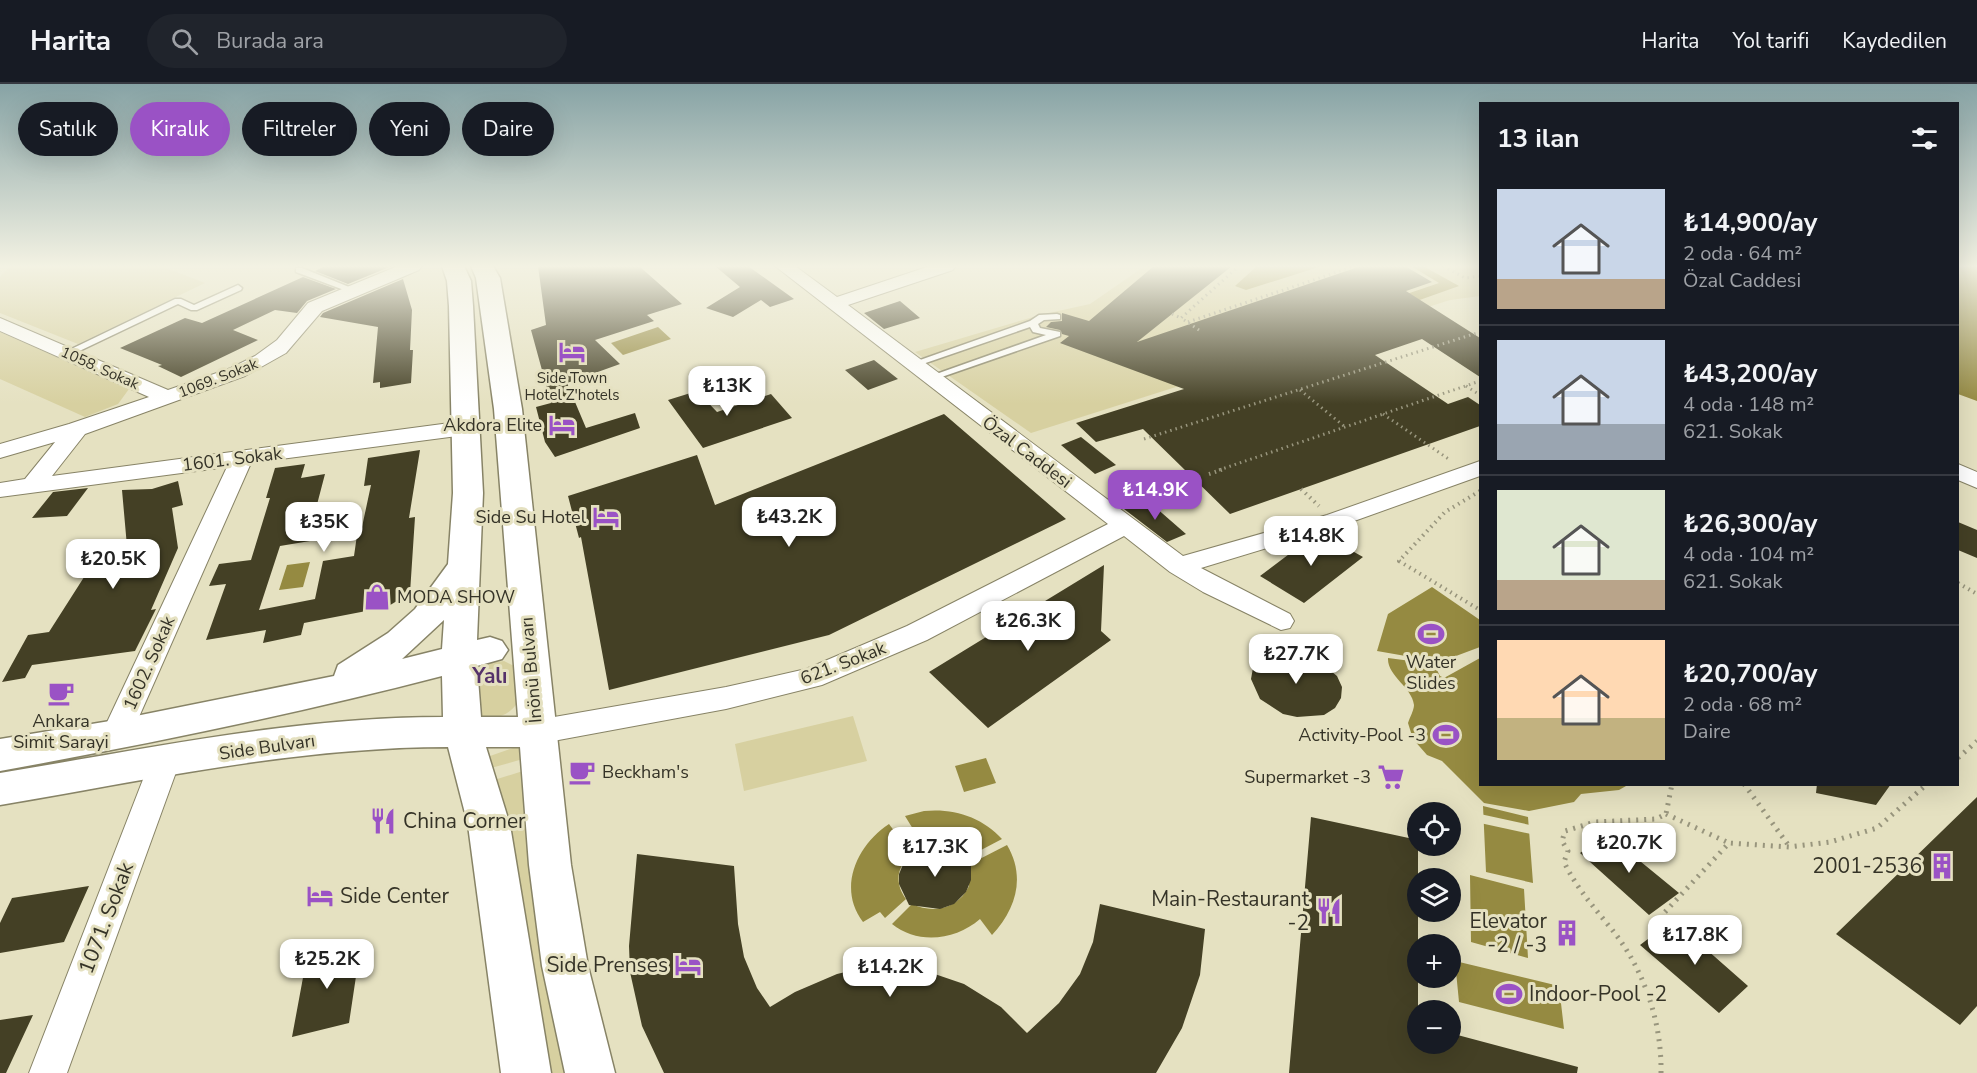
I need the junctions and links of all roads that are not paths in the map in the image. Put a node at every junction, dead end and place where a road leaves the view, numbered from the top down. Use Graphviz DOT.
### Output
graph roads {
  1 [pos="156,312"];
  2 [pos="311,312"];
  3 [pos="461,312"];
  4 [pos="493,312"];
  5 [pos="844,312"];
  6 [pos="1057,317"];
  7 [pos="1034,323"];
  8 [pos="0,324"];
  9 [pos="68,353"];
  10 [pos="911,365"];
  11 [pos="930,378"];
  12 [pos="167,397"];
  13 [pos="465,428"];
  14 [pos="77,429"];
  15 [pos="0,451"];
  16 [pos="242,459"];
  17 [pos="1959,472"];
  18 [pos="1476,477"];
  19 [pos="1977,481"];
  20 [pos="34,483"];
  21 [pos="0,490"];
  22 [pos="1124,526"];
  23 [pos="1179,566"];
  24 [pos="462,568"];
  25 [pos="1281,621"];
  26 [pos="532,679"];
  27 [pos="322,693"];
  28 [pos="470,704"];
  29 [pos="537,732"];
  30 [pos="116,735"];
  31 [pos="0,755"];
  32 [pos="164,764"];
  33 [pos="0,789"];
  34 [pos="48,1073"];
  35 [pos="526,1073"];
  36 [pos="590,1073"];
  1 -- 9 [label="lane"];
  2 -- 12 [label="street, 1069. Sokak"];
  3 -- 13 [label="main road"];
  4 -- 26 [label="main road, İnönü Bulvarı"];
  5 -- 10 [label="street, Özal Caddesi"];
  6 -- 7 [label="lane"];
  7 -- 10 [label="lane"];
  7 -- 11 [label="lane"];
  8 -- 9 [label="street, 1058. Sokak"];
  9 -- 12 [label="street, 1058. Sokak"];
  10 -- 11 [label="street, Özal Caddesi"];
  11 -- 22 [label="street, Özal Caddesi"];
  12 -- 14 [label="street, 1069. Sokak"];
  13 -- 16 [label="street, 1601. Sokak"];
  13 -- 24 [label="main road"];
  14 -- 15 [label="street, 1069. Sokak"];
  14 -- 20 [label="street"];
  16 -- 20 [label="street, 1601. Sokak"];
  16 -- 30 [label="street, 1602. Sokak"];
  17 -- 19 [label="street"];
  18 -- 23 [label="street"];
  20 -- 21 [label="street, 1601. Sokak"];
  22 -- 23 [label="street, Özal Caddesi"];
  22 -- 29 [label="street, 621. Sokak"];
  23 -- 25 [label="street, Özal Caddesi"];
  24 -- 27 [label="main road"];
  24 -- 28 [label="main road"];
  26 -- 28 [label="main road"];
  26 -- 28 [label="main road"];
  26 -- 29 [label="main road, İnönü Bulvarı"];
  27 -- 28 [label="main road, Side Bulvarı"];
  27 -- 30 [label="main road, Side Bulvarı"];
  28 -- 29 [label="main road, Side Bulvarı"];
  28 -- 32 [label="main road, Side Bulvarı"];
  28 -- 35 [label="main road"];
  29 -- 36 [label="main road, İnönü Bulvarı"];
  30 -- 31 [label="main road, Side Bulvarı"];
  32 -- 33 [label="main road, Side Bulvarı"];
  32 -- 34 [label="street, 1071. Sokak"];
}
